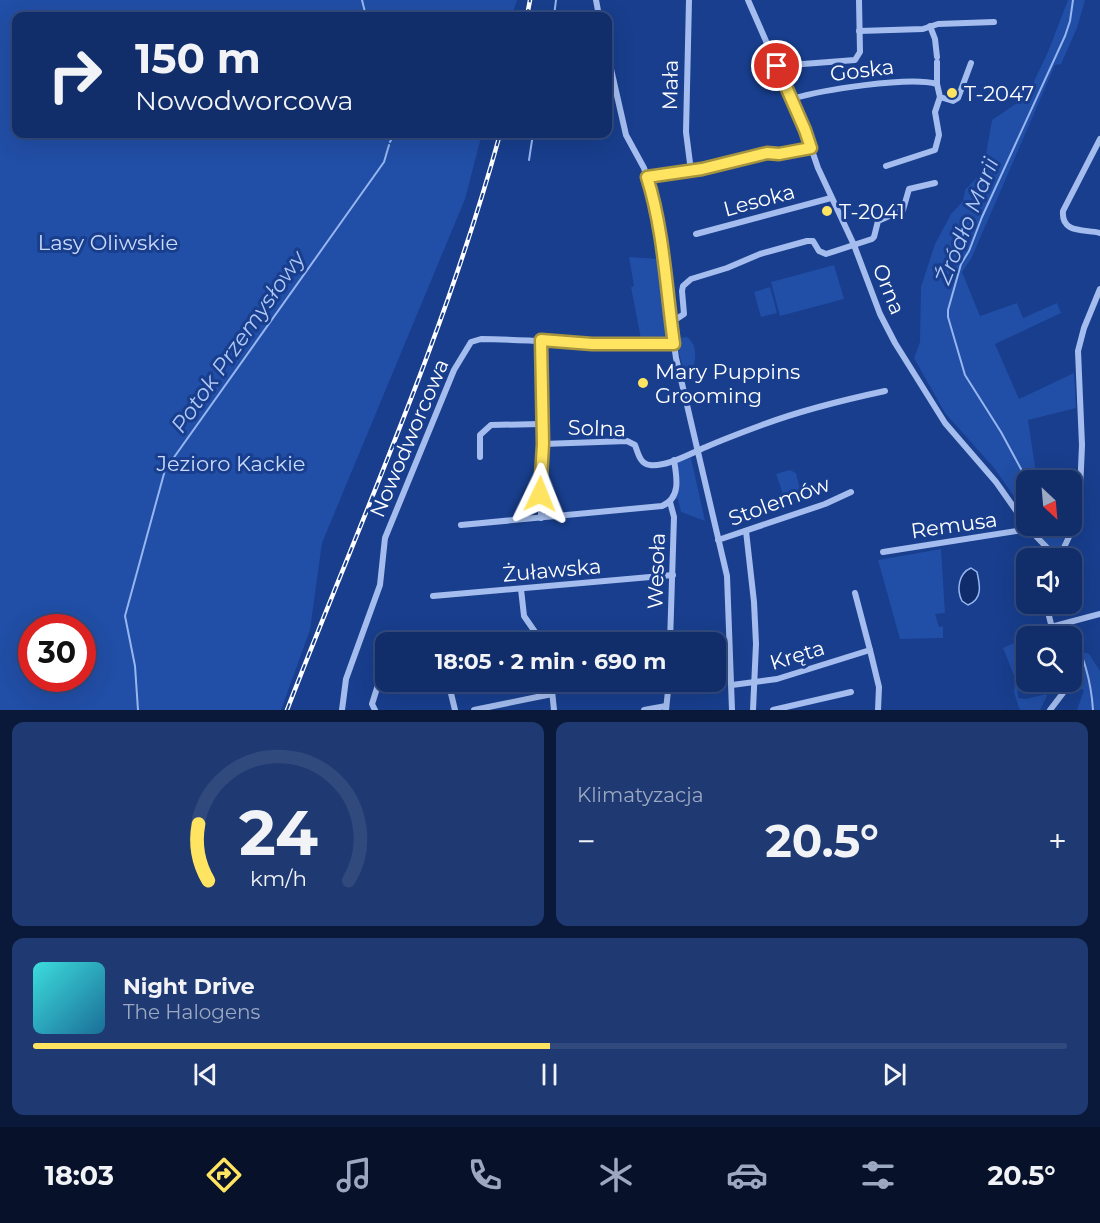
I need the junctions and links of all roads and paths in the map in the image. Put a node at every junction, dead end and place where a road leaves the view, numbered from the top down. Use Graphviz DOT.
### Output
graph roads {
  1 [pos="689,0"];
  2 [pos="747,0"];
  3 [pos="859,0"];
  4 [pos="994,22"];
  5 [pos="930,26"];
  6 [pos="859,31"];
  7 [pos="971,63"];
  8 [pos="777,66"];
  9 [pos="612,74"];
  10 [pos="937,84"];
  11 [pos="940,97"];
  12 [pos="792,99"];
  13 [pos="1100,139"];
  14 [pos="811,148"];
  15 [pos="886,166"];
  16 [pos="691,171"];
  17 [pos="647,177"];
  18 [pos="935,183"];
  19 [pos="831,198"];
  20 [pos="1100,233"];
  21 [pos="696,234"];
  22 [pos="854,245"];
  23 [pos="1100,289"];
  24 [pos="671,319"];
  25 [pos="541,340"];
  26 [pos="674,344"];
  27 [pos="885,391"];
  28 [pos="542,424"];
  29 [pos="543,444"];
  30 [pos="697,452"];
  31 [pos="480,457"];
  32 [pos="674,460"];
  33 [pos="851,492"];
  34 [pos="670,502"];
  35 [pos="1016,510"];
  36 [pos="542,518"];
  37 [pos="461,525"];
  38 [pos="746,531"];
  39 [pos="1016,531"];
  40 [pos="1036,536"];
  41 [pos="718,540"];
  42 [pos="1048,548"];
  43 [pos="1063,548"];
  44 [pos="883,552"];
  45 [pos="673,575"];
  46 [pos="521,589"];
  47 [pos="855,593"];
  48 [pos="433,596"];
  49 [pos="1100,614"];
  50 [pos="1055,626"];
  51 [pos="535,632"];
  52 [pos="670,632"];
  53 [pos="870,650"];
  54 [pos="754,682"];
  55 [pos="732,685"];
  56 [pos="376,692"];
  57 [pos="451,692"];
  58 [pos="668,692"];
  59 [pos="851,692"];
  60 [pos="1063,692"];
  61 [pos="552,694"];
  62 [pos="808,706"];
  63 [pos="666,708"];
  64 [pos="342,710"];
  65 [pos="375,710"];
  66 [pos="455,710"];
  67 [pos="474,710"];
  68 [pos="554,710"];
  69 [pos="644,710"];
  70 [pos="732,710"];
  71 [pos="753,710"];
  72 [pos="773,710"];
  73 [pos="878,710"];
  74 [pos="1050,710"];
  1 -- 16 [label="street, Mała"];
  2 -- 8 [label="street, Orna"];
  3 -- 6 [label="street"];
  4 -- 5 [label="street"];
  5 -- 6 [label="street"];
  5 -- 10 [label="street"];
  6 -- 8 [label="street"];
  7 -- 11 [label="street"];
  8 -- 12 [label="street, Orna"];
  9 -- 17 [label="street"];
  10 -- 11 [label="street"];
  10 -- 12 [label="street, Goska"];
  11 -- 15 [label="street"];
  12 -- 14 [label="street, Orna"];
  13 -- 20 [label="street"];
  14 -- 16 [label="street"];
  14 -- 19 [label="street, Orna"];
  16 -- 17 [label="street"];
  17 -- 24 [label="street"];
  18 -- 22 [label="street"];
  19 -- 21 [label="street, Lesoka"];
  19 -- 22 [label="street, Orna"];
  22 -- 24 [label="street"];
  22 -- 35 [label="street, Orna"];
  23 -- 43 [label="street"];
  24 -- 26 [label="street"];
  25 -- 26 [label="street, Nowodworcowa"];
  25 -- 28 [label="street, Solna"];
  25 -- 64 [label="street, Nowodworcowa"];
  26 -- 30 [label="street"];
  27 -- 30 [label="street"];
  28 -- 29 [label="street, Solna"];
  28 -- 31 [label="street, Solna"];
  29 -- 32 [label="street, Solna"];
  29 -- 36 [label="street, Solna"];
  30 -- 32 [label="street"];
  30 -- 41 [label="street"];
  32 -- 34 [label="street, Wesoła"];
  33 -- 38 [label="street, Stolemów"];
  34 -- 36 [label="street"];
  34 -- 45 [label="street, Wesoła"];
  36 -- 37 [label="street"];
  38 -- 41 [label="street, Stolemów"];
  38 -- 54 [label="street"];
  39 -- 44 [label="street, Remusa"];
  40 -- 42 [label="street, Orna"];
  41 -- 55 [label="street"];
  45 -- 46 [label="street, Żuławska"];
  45 -- 52 [label="street, Wesoła"];
  46 -- 48 [label="street, Żuławska"];
  46 -- 51 [label="street"];
  47 -- 53 [label="street"];
  49 -- 50 [label="street"];
  53 -- 54 [label="street, Kręta"];
  53 -- 73 [label="street"];
  54 -- 55 [label="street, Kręta"];
  54 -- 71 [label="street"];
  55 -- 70 [label="street"];
  56 -- 65 [label="street"];
  57 -- 66 [label="street"];
  58 -- 63 [label="street"];
  59 -- 62 [label="street"];
  60 -- 74 [label="street"];
  61 -- 67 [label="street"];
  61 -- 68 [label="street"];
  62 -- 72 [label="street"];
  63 -- 69 [label="street"];
}
